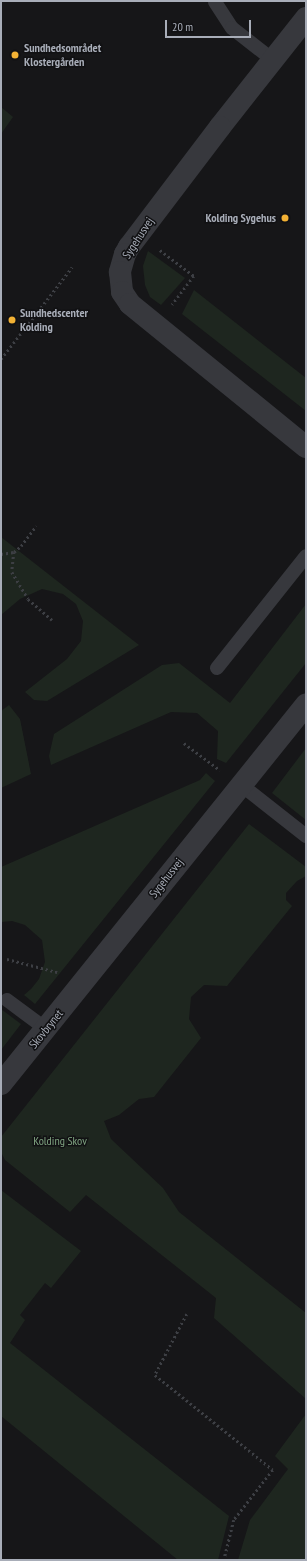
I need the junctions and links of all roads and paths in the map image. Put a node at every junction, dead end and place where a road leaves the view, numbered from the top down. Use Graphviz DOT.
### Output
graph roads {
  1 [pos="215,2"];
  2 [pos="306,18"];
  3 [pos="273,60"];
  4 [pos="139,234"];
  5 [pos="72,267"];
  6 [pos="169,309"];
  7 [pos="1,359"];
  8 [pos="306,447"];
  9 [pos="36,526"];
  10 [pos="14,552"];
  11 [pos="1,554"];
  12 [pos="306,556"];
  13 [pos="52,620"];
  14 [pos="217,668"];
  15 [pos="306,704"];
  16 [pos="184,743"];
  17 [pos="240,784"];
  18 [pos="306,836"];
  19 [pos="7,959"];
  20 [pos="57,972"];
  21 [pos="91,973"];
  22 [pos="7,1000"];
  23 [pos="46,1029"];
  24 [pos="1,1084"];
  25 [pos="187,1314"];
  26 [pos="224,1560"];
  1 -- 3 [label="lane"];
  2 -- 3 [label="street, Sygehusvej"];
  3 -- 4 [label="street, Sygehusvej"];
  4 -- 6 [label="path"];
  4 -- 8 [label="street, Sygehusvej"];
  5 -- 7 [label="path"];
  9 -- 10 [label="path"];
  10 -- 11 [label="path"];
  10 -- 13 [label="path"];
  12 -- 14 [label="lane"];
  15 -- 17 [label="street, Sygehusvej"];
  16 -- 17 [label="path"];
  17 -- 18 [label="lane"];
  17 -- 21 [label="street, Sygehusvej"];
  19 -- 20 [label="path"];
  21 -- 23 [label="street, Skovbrynet"];
  22 -- 23 [label="lane"];
  23 -- 24 [label="street, Skovbrynet"];
  25 -- 26 [label="path"];
}
